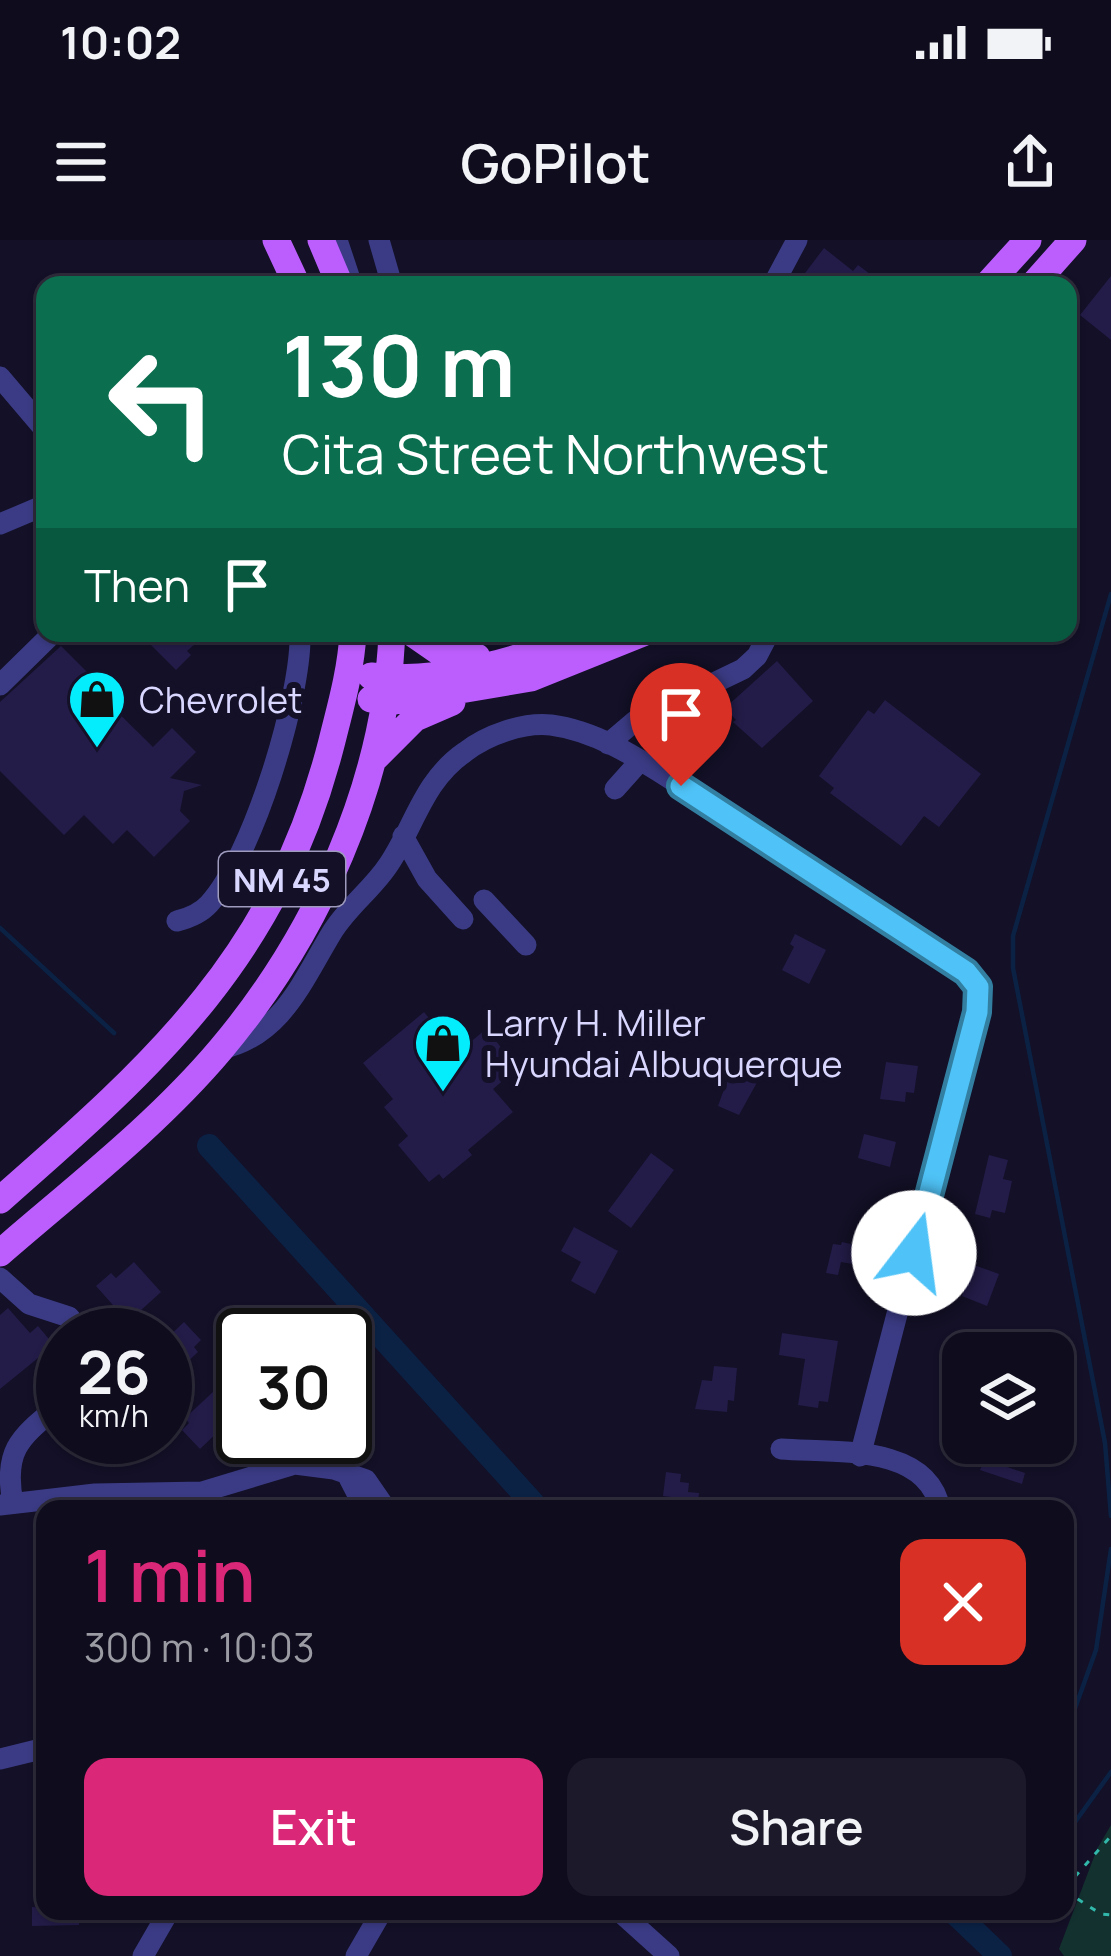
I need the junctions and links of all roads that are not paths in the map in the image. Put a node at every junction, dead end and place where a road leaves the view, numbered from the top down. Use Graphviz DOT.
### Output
graph roads {
  1 [pos="276,240"];
  2 [pos="321,240"];
  3 [pos="337,240"];
  4 [pos="379,240"];
  5 [pos="797,240"];
  6 [pos="1072,240"];
  7 [pos="1025,242"];
  8 [pos="293,276"];
  9 [pos="336,276"];
  10 [pos="349,276"];
  11 [pos="389,276"];
  12 [pos="778,276"];
  13 [pos="995,276"];
  14 [pos="1041,276"];
  15 [pos="0,377"];
  16 [pos="36,404"];
  17 [pos="36,509"];
  18 [pos="0,524"];
  19 [pos="43,642"];
  20 [pos="298,642"];
  21 [pos="352,642"];
  22 [pos="391,642"];
  23 [pos="425,642"];
  24 [pos="561,642"];
  25 [pos="620,642"];
  26 [pos="765,642"];
  27 [pos="505,660"];
  28 [pos="531,677"];
  29 [pos="346,684"];
  30 [pos="0,685"];
  31 [pos="386,690"];
  32 [pos="608,744"];
  33 [pos="640,761"];
  34 [pos="371,763"];
  35 [pos="616,789"];
  36 [pos="404,836"];
  37 [pos="427,878"];
  38 [pos="377,880"];
  39 [pos="484,900"];
  40 [pos="463,919"];
  41 [pos="177,921"];
  42 [pos="526,945"];
  43 [pos="215,1056"];
  44 [pos="0,1200"];
  45 [pos="0,1253"];
  46 [pos="0,1278"];
  47 [pos="41,1308"];
  48 [pos="36,1427"];
  49 [pos="781,1449"];
  50 [pos="860,1456"];
  51 [pos="347,1474"];
  52 [pos="42,1500"];
  53 [pos="360,1500"];
  54 [pos="380,1500"];
  55 [pos="937,1500"];
  56 [pos="7,1504"];
  57 [pos="36,1750"];
  58 [pos="0,1759"];
  59 [pos="164,1920"];
  60 [pos="377,1920"];
  61 [pos="629,1920"];
  62 [pos="142,1956"];
  63 [pos="356,1956"];
  64 [pos="669,1956"];
  1 -- 8 [label="main road"];
  2 -- 9 [label="main road"];
  3 -- 10 [label="street"];
  4 -- 11 [label="street"];
  5 -- 12 [label="street"];
  6 -- 14 [label="main road"];
  7 -- 13 [label="main road"];
  15 -- 16 [label="street"];
  17 -- 18 [label="street"];
  19 -- 30 [label="street"];
  20 -- 41 [label="street"];
  21 -- 29 [label="main road, NM 45"];
  22 -- 31 [label="main road, NM 45"];
  23 -- 27 [label="main road"];
  24 -- 27 [label="main road"];
  25 -- 28 [label="main road"];
  26 -- 32 [label="street"];
  27 -- 31 [label="main road"];
  28 -- 31 [label="main road"];
  28 -- 34 [label="main road"];
  29 -- 31 [label="main road"];
  29 -- 44 [label="main road, NM 45"];
  31 -- 34 [label="main road, NM 45"];
  32 -- 33 [label="street"];
  32 -- 36 [label="street"];
  33 -- 35 [label="street"];
  33 -- 50 [label="street"];
  34 -- 43 [label="main road, NM 45"];
  36 -- 37 [label="street"];
  36 -- 38 [label="street"];
  37 -- 38 [label="street"];
  37 -- 40 [label="street"];
  38 -- 43 [label="street"];
  39 -- 42 [label="street"];
  43 -- 45 [label="main road, NM 45"];
  46 -- 47 [label="street"];
  48 -- 56 [label="street"];
  49 -- 50 [label="street"];
  50 -- 55 [label="street"];
  51 -- 52 [label="street"];
  51 -- 53 [label="street"];
  51 -- 54 [label="street"];
  57 -- 58 [label="street"];
  59 -- 62 [label="street"];
  60 -- 63 [label="street"];
  61 -- 64 [label="street"];
}
